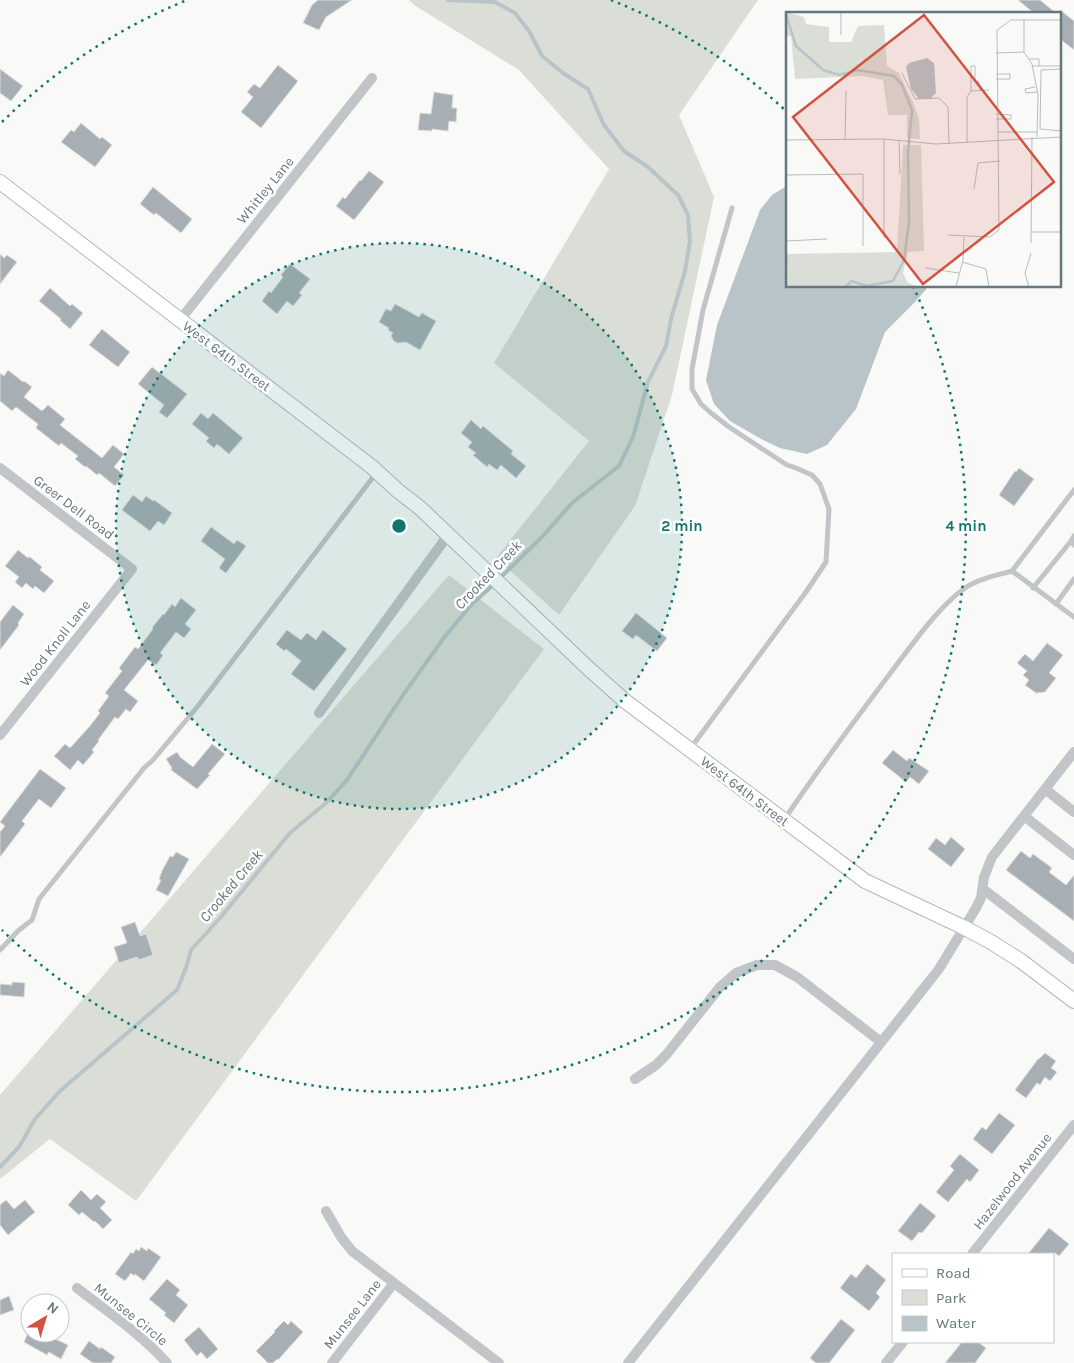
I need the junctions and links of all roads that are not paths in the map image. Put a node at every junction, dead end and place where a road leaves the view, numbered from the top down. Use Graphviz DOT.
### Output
graph roads {
  1 [pos="372,78"];
  2 [pos="0,182"];
  3 [pos="732,208"];
  4 [pos="180,320"];
  5 [pos="0,468"];
  6 [pos="377,472"];
  7 [pos="1074,490"];
  8 [pos="448,535"];
  9 [pos="1073,541"];
  10 [pos="132,569"];
  11 [pos="1012,571"];
  12 [pos="1074,580"];
  13 [pos="1034,588"];
  14 [pos="1056,604"];
  15 [pos="1074,617"];
  16 [pos="319,713"];
  17 [pos="0,735"];
  18 [pos="689,749"];
  19 [pos="1074,752"];
  20 [pos="1045,789"];
  21 [pos="1074,812"];
  22 [pos="1024,816"];
  23 [pos="784,820"];
  24 [pos="1074,855"];
  25 [pos="982,890"];
  26 [pos="965,928"];
  27 [pos="0,950"];
  28 [pos="1074,959"];
  29 [pos="1074,1001"];
  30 [pos="881,1042"];
  31 [pos="635,1079"];
  32 [pos="1074,1125"];
  33 [pos="326,1211"];
  34 [pos="973,1253"];
  35 [pos="394,1283"];
  36 [pos="77,1288"];
  37 [pos="902,1343"];
  38 [pos="167,1363"];
  39 [pos="332,1363"];
  40 [pos="499,1363"];
  41 [pos="628,1363"];
  42 [pos="886,1363"];
  1 -- 4 [label="street, Whitley Lane"];
  2 -- 4 [label="street, West 64th Street"];
  3 -- 18 [label="lane"];
  4 -- 6 [label="street, West 64th Street"];
  5 -- 10 [label="street, Greer Dell Road"];
  6 -- 8 [label="street, West 64th Street"];
  6 -- 27 [label="lane"];
  7 -- 11 [label="lane"];
  8 -- 16 [label="street"];
  8 -- 18 [label="street, West 64th Street"];
  9 -- 13 [label="lane"];
  10 -- 17 [label="street, Wood Knoll Lane"];
  11 -- 13 [label="lane"];
  11 -- 23 [label="lane"];
  12 -- 14 [label="lane"];
  13 -- 14 [label="lane"];
  14 -- 15 [label="lane"];
  18 -- 23 [label="street, West 64th Street"];
  19 -- 20 [label="street"];
  20 -- 21 [label="street"];
  20 -- 22 [label="street"];
  22 -- 24 [label="street"];
  22 -- 25 [label="street"];
  23 -- 26 [label="street, West 64th Street"];
  25 -- 26 [label="street"];
  25 -- 28 [label="street"];
  26 -- 29 [label="street, West 64th Street"];
  26 -- 30 [label="street"];
  30 -- 31 [label="street"];
  30 -- 41 [label="street"];
  32 -- 34 [label="street, Hazelwood Avenue"];
  33 -- 35 [label="street"];
  35 -- 39 [label="street, Munsee Lane"];
  35 -- 40 [label="street"];
  36 -- 38 [label="street, Munsee Circle"];
  37 -- 42 [label="street"];
}
